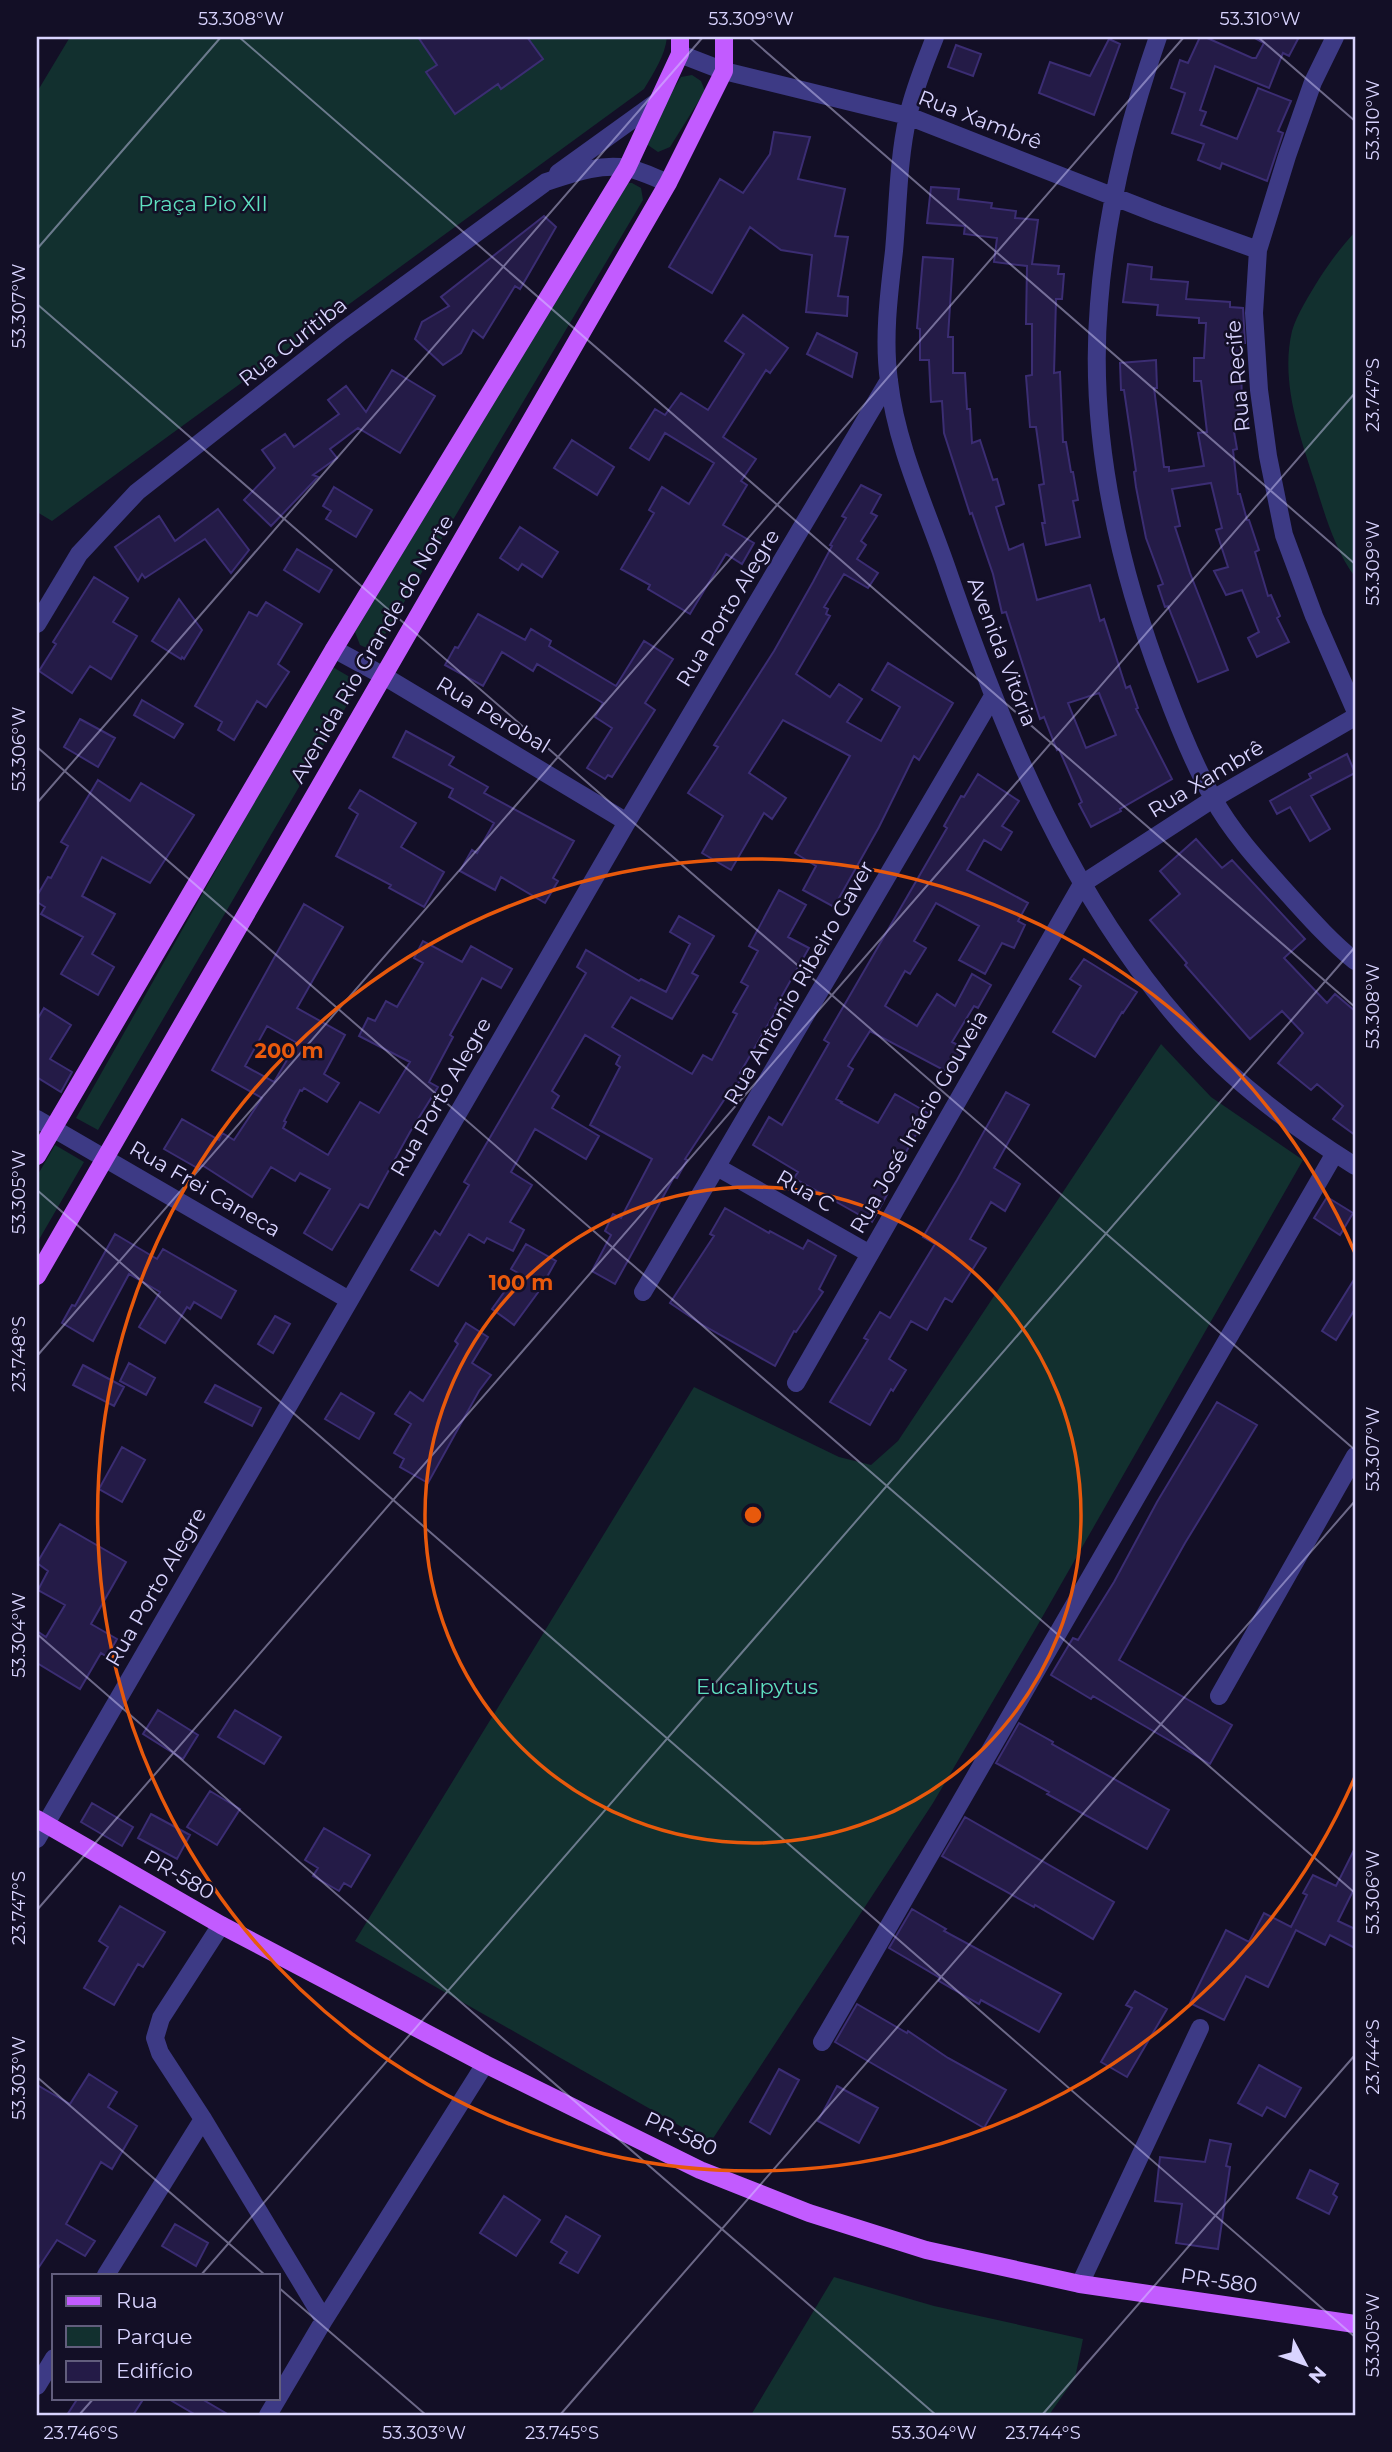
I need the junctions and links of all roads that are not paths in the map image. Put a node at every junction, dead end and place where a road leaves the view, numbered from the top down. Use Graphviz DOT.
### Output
graph roads {
  1 [pos="723,37"];
  2 [pos="935,37"];
  3 [pos="1158,37"];
  4 [pos="1335,37"];
  5 [pos="680,45"];
  6 [pos="724,71"];
  7 [pos="658,101"];
  8 [pos="908,116"];
  9 [pos="627,168"];
  10 [pos="546,182"];
  11 [pos="667,183"];
  12 [pos="1115,197"];
  13 [pos="1258,250"];
  14 [pos="889,380"];
  15 [pos="37,624"];
  16 [pos="334,649"];
  17 [pos="382,675"];
  18 [pos="993,696"];
  19 [pos="1355,710"];
  20 [pos="1355,717"];
  21 [pos="1213,799"];
  22 [pos="627,822"];
  23 [pos="1082,884"];
  24 [pos="1353,956"];
  25 [pos="37,1119"];
  26 [pos="53,1128"];
  27 [pos="1335,1153"];
  28 [pos="37,1156"];
  29 [pos="106,1158"];
  30 [pos="1355,1166"];
  31 [pos="717,1167"];
  32 [pos="870,1254"];
  33 [pos="37,1276"];
  34 [pos="643,1292"];
  35 [pos="349,1300"];
  36 [pos="796,1383"];
  37 [pos="1355,1456"];
  38 [pos="1219,1696"];
  39 [pos="40,1827"];
  40 [pos="221,1925"];
  41 [pos="1200,2028"];
  42 [pos="822,2042"];
  43 [pos="485,2064"];
  44 [pos="203,2119"];
  45 [pos="107,2274"];
  46 [pos="1080,2284"];
  47 [pos="324,2320"];
  48 [pos="1355,2323"];
  49 [pos="52,2361"];
  50 [pos="37,2386"];
  51 [pos="280,2395"];
  1 -- 6 [label="main road, Avenida Rio Grande do Norte"];
  2 -- 8 [label="street, Avenida Vitória"];
  3 -- 12 [label="street"];
  4 -- 13 [label="street, Rua Recife"];
  5 -- 6 [label="street, Rua Xambrê"];
  5 -- 7 [label="main road, Avenida Rio Grande do Norte"];
  6 -- 8 [label="street, Rua Xambrê"];
  6 -- 11 [label="main road, Avenida Rio Grande do Norte"];
  7 -- 9 [label="main road, Avenida Rio Grande do Norte"];
  7 -- 10 [label="street"];
  8 -- 12 [label="street, Rua Xambrê"];
  8 -- 14 [label="street, Avenida Vitória"];
  9 -- 10 [label="street, Rua Curitiba"];
  9 -- 11 [label="street"];
  9 -- 16 [label="main road, Avenida Rio Grande do Norte"];
  10 -- 15 [label="street, Rua Curitiba"];
  11 -- 17 [label="main road, Avenida Rio Grande do Norte"];
  12 -- 13 [label="street, Rua Xambrê"];
  12 -- 21 [label="street"];
  13 -- 19 [label="street, Rua Recife"];
  14 -- 18 [label="street, Avenida Vitória"];
  14 -- 22 [label="street, Rua Porto Alegre"];
  16 -- 17 [label="street, Rua Perobal"];
  16 -- 26 [label="main road, Avenida Rio Grande do Norte"];
  17 -- 22 [label="street, Rua Perobal"];
  17 -- 29 [label="main road, Avenida Rio Grande do Norte"];
  18 -- 23 [label="street, Avenida Vitória"];
  18 -- 31 [label="street, Rua Antonio Ribeiro Gaver"];
  20 -- 21 [label="street, Rua Xambrê"];
  21 -- 23 [label="street, Rua Xambrê"];
  21 -- 24 [label="street"];
  22 -- 35 [label="street, Rua Porto Alegre"];
  23 -- 27 [label="street, Avenida Vitória"];
  23 -- 32 [label="street, Rua José Inácio Gouveia"];
  25 -- 26 [label="street, Rua Frei Caneca"];
  26 -- 28 [label="main road, Avenida Rio Grande do Norte"];
  26 -- 29 [label="street, Rua Frei Caneca"];
  27 -- 30 [label="street, Avenida Vitória"];
  27 -- 42 [label="street"];
  29 -- 33 [label="main road, Avenida Rio Grande do Norte"];
  29 -- 35 [label="street, Rua Frei Caneca"];
  31 -- 32 [label="street, Rua C"];
  31 -- 34 [label="street, Rua Antonio Ribeiro Gaver"];
  32 -- 36 [label="street, Rua José Inácio Gouveia"];
  35 -- 39 [label="street, Rua Porto Alegre"];
  37 -- 38 [label="street"];
  39 -- 40 [label="main road, PR-580 / PR-580"];
  40 -- 43 [label="main road, PR-580 / PR-580"];
  40 -- 44 [label="street"];
  41 -- 46 [label="street"];
  43 -- 46 [label="main road, PR-580 / PR-580"];
  43 -- 47 [label="street"];
  44 -- 45 [label="street"];
  44 -- 47 [label="street"];
  46 -- 48 [label="main road, PR-580 / PR-580"];
  47 -- 51 [label="street"];
  49 -- 50 [label="street"];
}
